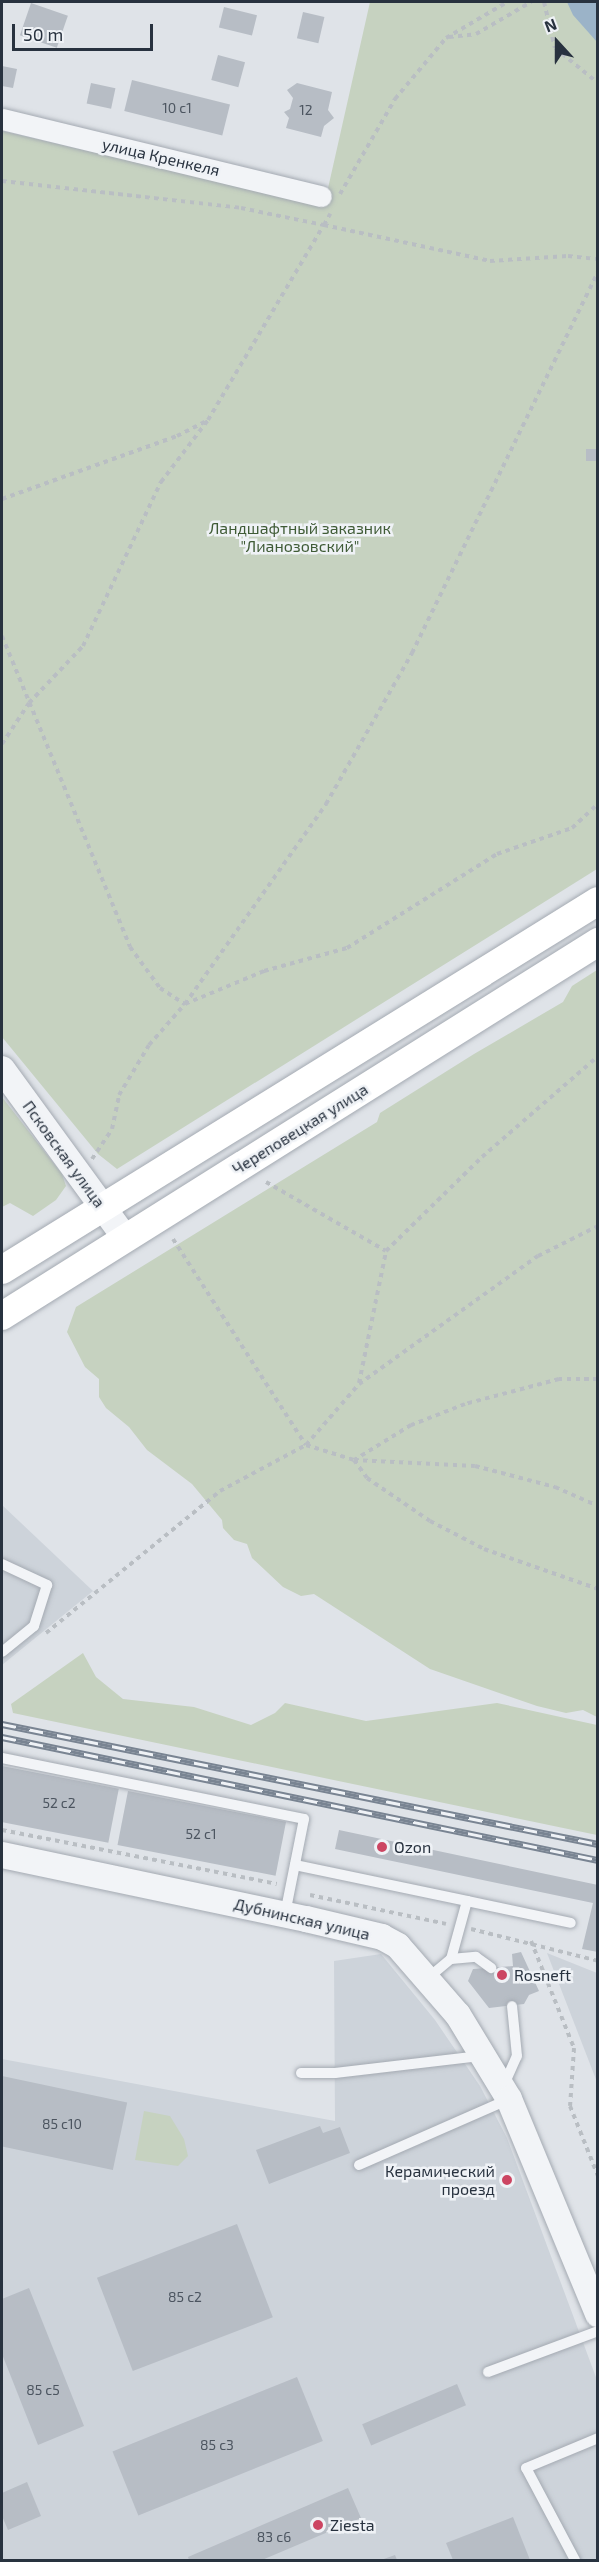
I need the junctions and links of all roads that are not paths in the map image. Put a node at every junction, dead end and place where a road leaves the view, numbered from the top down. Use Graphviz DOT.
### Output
graph roads {
  1 [pos="2,119"];
  2 [pos="321,195"];
  3 [pos="597,901"];
  4 [pos="597,942"];
  5 [pos="2,1069"];
  6 [pos="103,1207"];
  7 [pos="126,1239"];
  8 [pos="2,1269"];
  9 [pos="2,1316"];
  10 [pos="2,1564"];
  11 [pos="2,1652"];
  12 [pos="2,1758"];
  13 [pos="2,1856"];
  14 [pos="295,1865"];
  15 [pos="466,1901"];
  16 [pos="285,1914"];
  17 [pos="571,1923"];
  18 [pos="451,1959"];
  19 [pos="490,1968"];
  20 [pos="428,1978"];
  21 [pos="512,2006"];
  22 [pos="484,2056"];
  23 [pos="301,2073"];
  24 [pos="506,2094"];
  25 [pos="359,2165"];
  26 [pos="597,2314"];
  27 [pos="597,2331"];
  28 [pos="488,2372"];
  29 [pos="597,2438"];
  30 [pos="574,2560"];
  1 -- 2 [label="street, улица Кренкеля"];
  3 -- 6 [label="main road"];
  4 -- 7 [label="main road, Череповецкая улица"];
  5 -- 6 [label="street, Псковская улица"];
  6 -- 7 [label="street, Псковская улица"];
  6 -- 8 [label="main road"];
  7 -- 9 [label="main road, Череповецкая улица"];
  10 -- 11 [label="lane"];
  12 -- 14 [label="lane"];
  13 -- 16 [label="street, Дубнинская улица"];
  14 -- 15 [label="lane"];
  14 -- 16 [label="lane"];
  15 -- 17 [label="lane"];
  15 -- 18 [label="lane"];
  16 -- 20 [label="street, Дубнинская улица"];
  18 -- 19 [label="lane"];
  18 -- 20 [label="lane"];
  20 -- 22 [label="street, Дубнинская улица"];
  21 -- 24 [label="lane"];
  22 -- 23 [label="lane"];
  22 -- 24 [label="street, Дубнинская улица"];
  24 -- 25 [label="lane"];
  24 -- 26 [label="street, Дубнинская улица"];
  27 -- 28 [label="lane"];
  29 -- 30 [label="lane"];
}
